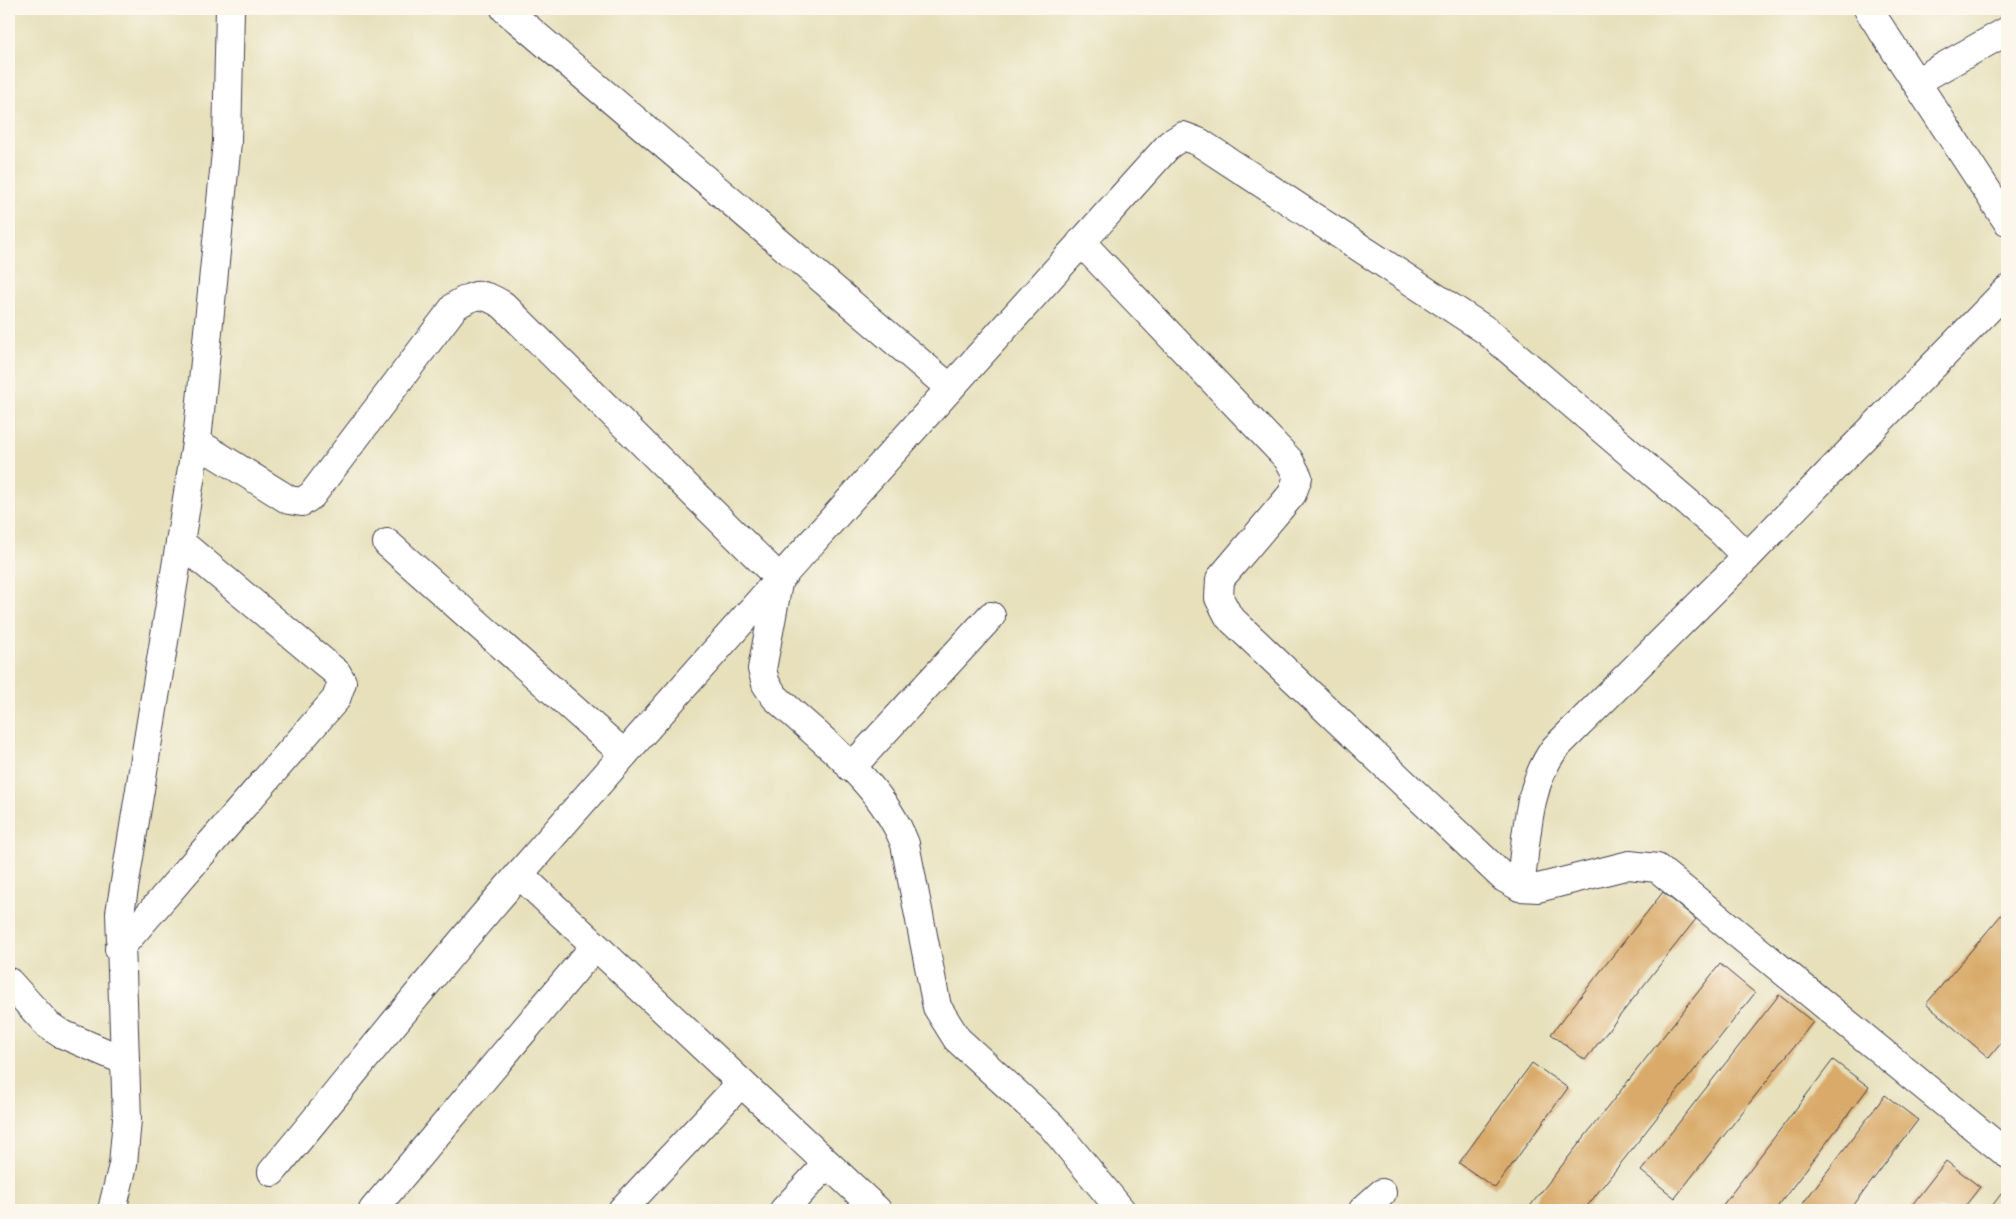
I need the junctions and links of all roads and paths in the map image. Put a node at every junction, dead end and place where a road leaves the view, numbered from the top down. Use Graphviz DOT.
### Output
graph roads {
  1 [pos="230,9"];
  2 [pos="505,9"];
  3 [pos="1868,9"];
  4 [pos="2007,31"];
  5 [pos="1916,82"];
  6 [pos="2007,221"];
  7 [pos="1082,242"];
  8 [pos="2007,290"];
  9 [pos="950,388"];
  10 [pos="196,442"];
  11 [pos="180,542"];
  12 [pos="387,543"];
  13 [pos="1747,556"];
  14 [pos="779,578"];
  15 [pos="991,616"];
  16 [pos="624,754"];
  17 [pos="851,768"];
  18 [pos="519,874"];
  19 [pos="1520,887"];
  20 [pos="595,946"];
  21 [pos="119,949"];
  22 [pos="9,982"];
  23 [pos="125,1061"];
  24 [pos="740,1083"];
  25 [pos="2007,1154"];
  26 [pos="827,1164"];
  27 [pos="272,1172"];
  28 [pos="112,1210"];
  29 [pos="373,1210"];
  30 [pos="622,1210"];
  31 [pos="784,1210"];
  32 [pos="877,1210"];
  33 [pos="1121,1210"];
  1 -- 10 [label="street"];
  2 -- 9 [label="street"];
  3 -- 5 [label="street"];
  4 -- 5 [label="street"];
  5 -- 6 [label="street"];
  7 -- 9 [label="street"];
  7 -- 13 [label="street"];
  7 -- 19 [label="street"];
  8 -- 13 [label="street"];
  9 -- 14 [label="street"];
  10 -- 11 [label="street"];
  10 -- 14 [label="street"];
  11 -- 21 [label="street"];
  11 -- 21 [label="street"];
  12 -- 16 [label="street"];
  13 -- 19 [label="street"];
  14 -- 16 [label="street"];
  14 -- 17 [label="street"];
  15 -- 17 [label="street"];
  16 -- 18 [label="street"];
  17 -- 33 [label="street"];
  18 -- 20 [label="street"];
  18 -- 27 [label="street"];
  19 -- 25 [label="street"];
  20 -- 24 [label="street"];
  20 -- 29 [label="street"];
  21 -- 23 [label="street"];
  22 -- 23 [label="street"];
  23 -- 28 [label="street"];
  24 -- 26 [label="street"];
  24 -- 30 [label="street"];
  26 -- 31 [label="street"];
  26 -- 32 [label="street"];
}
